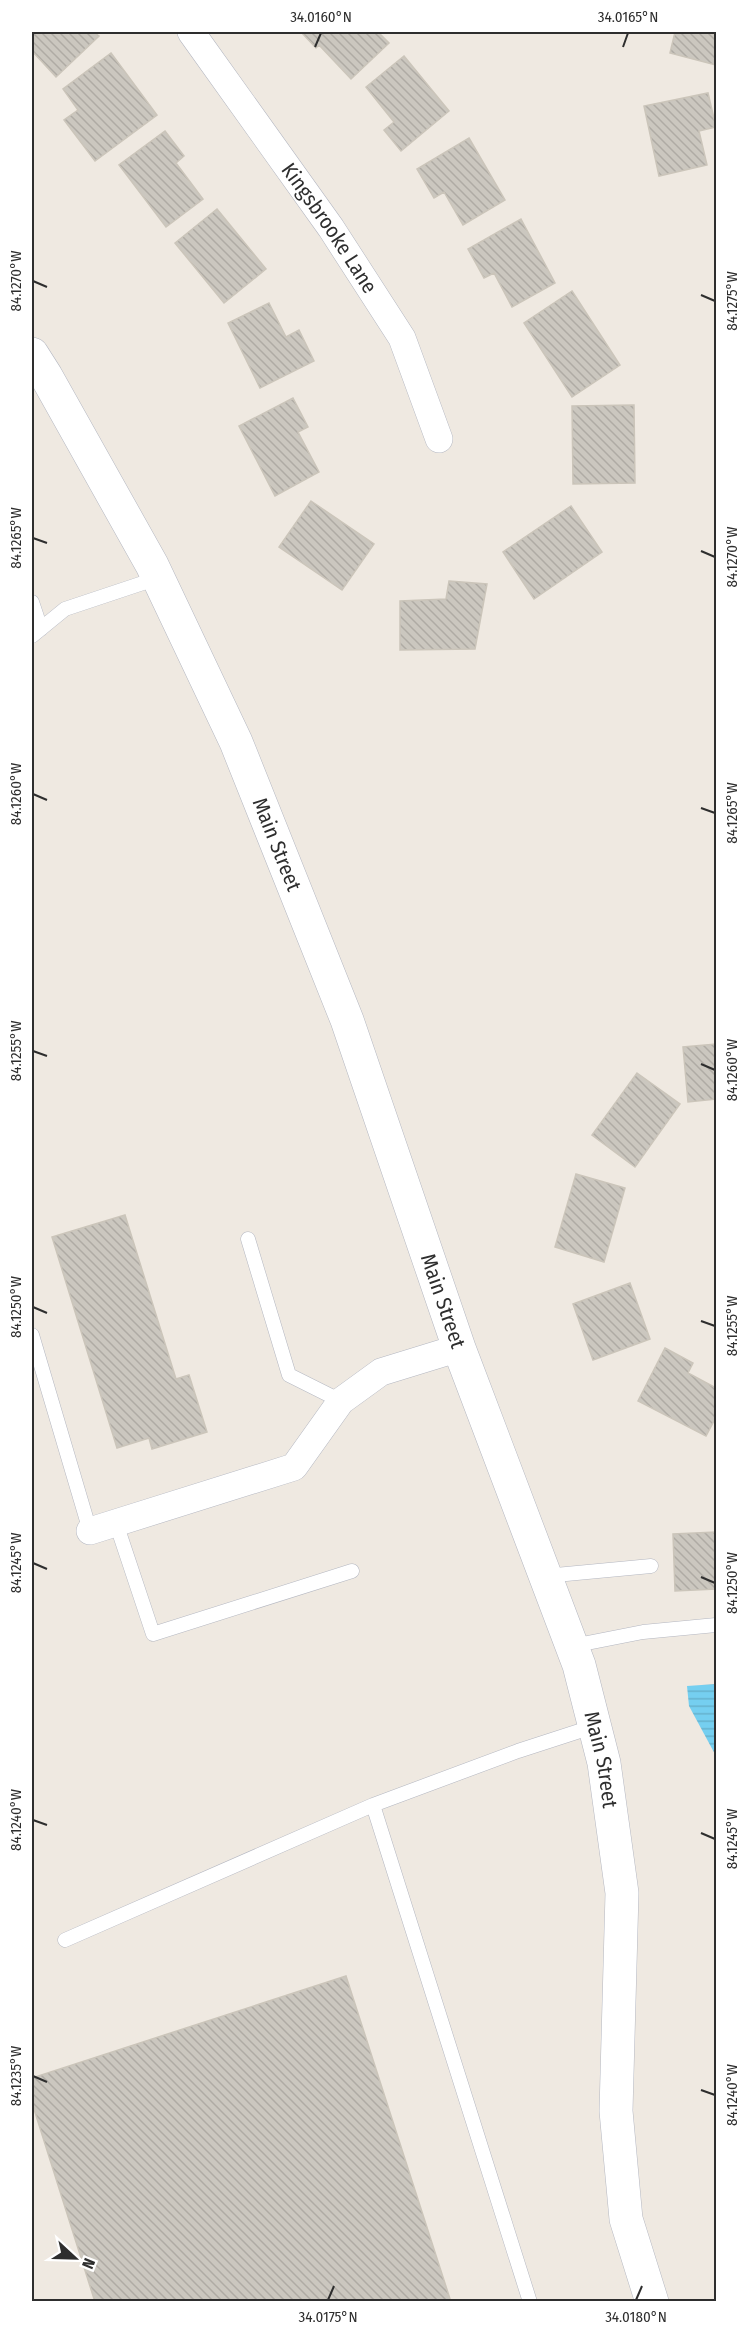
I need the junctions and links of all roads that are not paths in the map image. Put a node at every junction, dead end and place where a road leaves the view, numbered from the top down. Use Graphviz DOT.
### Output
graph roads {
  1 [pos="191,32"];
  2 [pos="33,361"];
  3 [pos="439,439"];
  4 [pos="158,578"];
  5 [pos="32,602"];
  6 [pos="36,632"];
  7 [pos="248,1239"];
  8 [pos="32,1335"];
  9 [pos="459,1348"];
  10 [pos="341,1401"];
  11 [pos="116,1523"];
  12 [pos="90,1531"];
  13 [pos="651,1566"];
  14 [pos="352,1571"];
  15 [pos="545,1576"];
  16 [pos="717,1625"];
  17 [pos="572,1646"];
  18 [pos="595,1726"];
  19 [pos="373,1805"];
  20 [pos="65,1940"];
  21 [pos="530,2301"];
  22 [pos="652,2301"];
  1 -- 3 [label="street, Kingsbrooke Lane"];
  2 -- 4 [label="street, Main Street"];
  4 -- 6 [label="lane"];
  4 -- 9 [label="street, Main Street"];
  5 -- 6 [label="lane"];
  7 -- 10 [label="lane"];
  8 -- 12 [label="lane"];
  9 -- 10 [label="street"];
  9 -- 15 [label="street, Main Street"];
  10 -- 11 [label="street"];
  11 -- 12 [label="street"];
  11 -- 14 [label="lane"];
  13 -- 15 [label="lane"];
  15 -- 17 [label="street, Main Street"];
  16 -- 17 [label="lane"];
  17 -- 18 [label="street, Main Street"];
  18 -- 19 [label="lane"];
  18 -- 22 [label="street, Main Street"];
  19 -- 20 [label="lane"];
  19 -- 21 [label="lane"];
}
